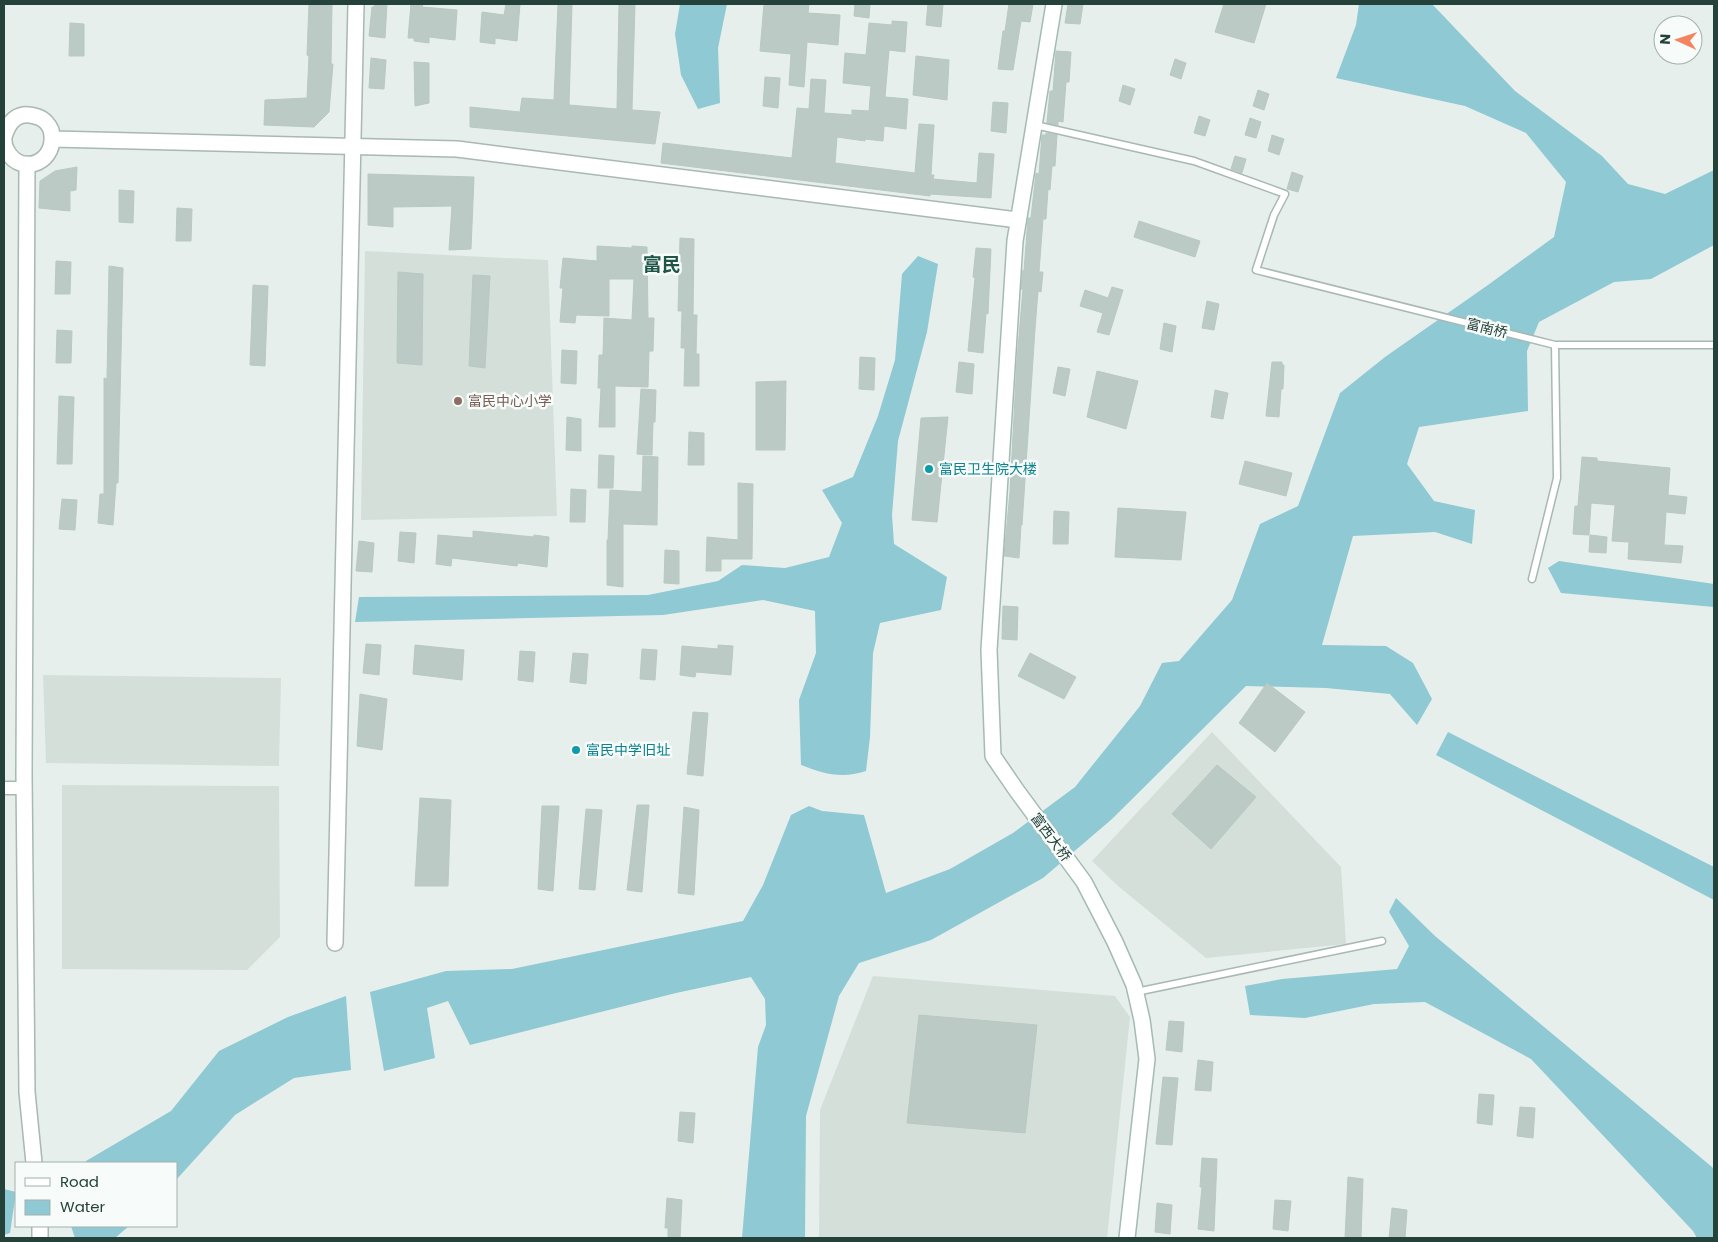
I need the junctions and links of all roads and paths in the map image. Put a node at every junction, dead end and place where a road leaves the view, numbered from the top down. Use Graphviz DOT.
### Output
graph roads {
  1 [pos="356,4"];
  2 [pos="1054,4"];
  3 [pos="1034,125"];
  4 [pos="4,139"];
  5 [pos="53,139"];
  6 [pos="354,146"];
  7 [pos="27,164"];
  8 [pos="1018,220"];
  9 [pos="1556,345"];
  10 [pos="1714,345"];
  11 [pos="1532,579"];
  12 [pos="4,788"];
  13 [pos="24,788"];
  14 [pos="1382,941"];
  15 [pos="335,943"];
  16 [pos="1136,992"];
  17 [pos="34,1162"];
  18 [pos="1127,1238"];
  1 -- 6 [label="street"];
  2 -- 3 [label="street, 富西大桥"];
  3 -- 8 [label="street, 富西大桥"];
  3 -- 9 [label="lane, 富南桥"];
  4 -- 5 [label="street"];
  4 -- 7 [label="street"];
  5 -- 6 [label="street"];
  5 -- 7 [label="street"];
  6 -- 8 [label="street"];
  6 -- 15 [label="street"];
  7 -- 13 [label="street"];
  8 -- 16 [label="street, 富西大桥"];
  9 -- 10 [label="lane, 富南桥"];
  9 -- 11 [label="lane"];
  12 -- 13 [label="street"];
  13 -- 17 [label="street"];
  14 -- 16 [label="lane"];
  16 -- 18 [label="street, 富西大桥"];
}
